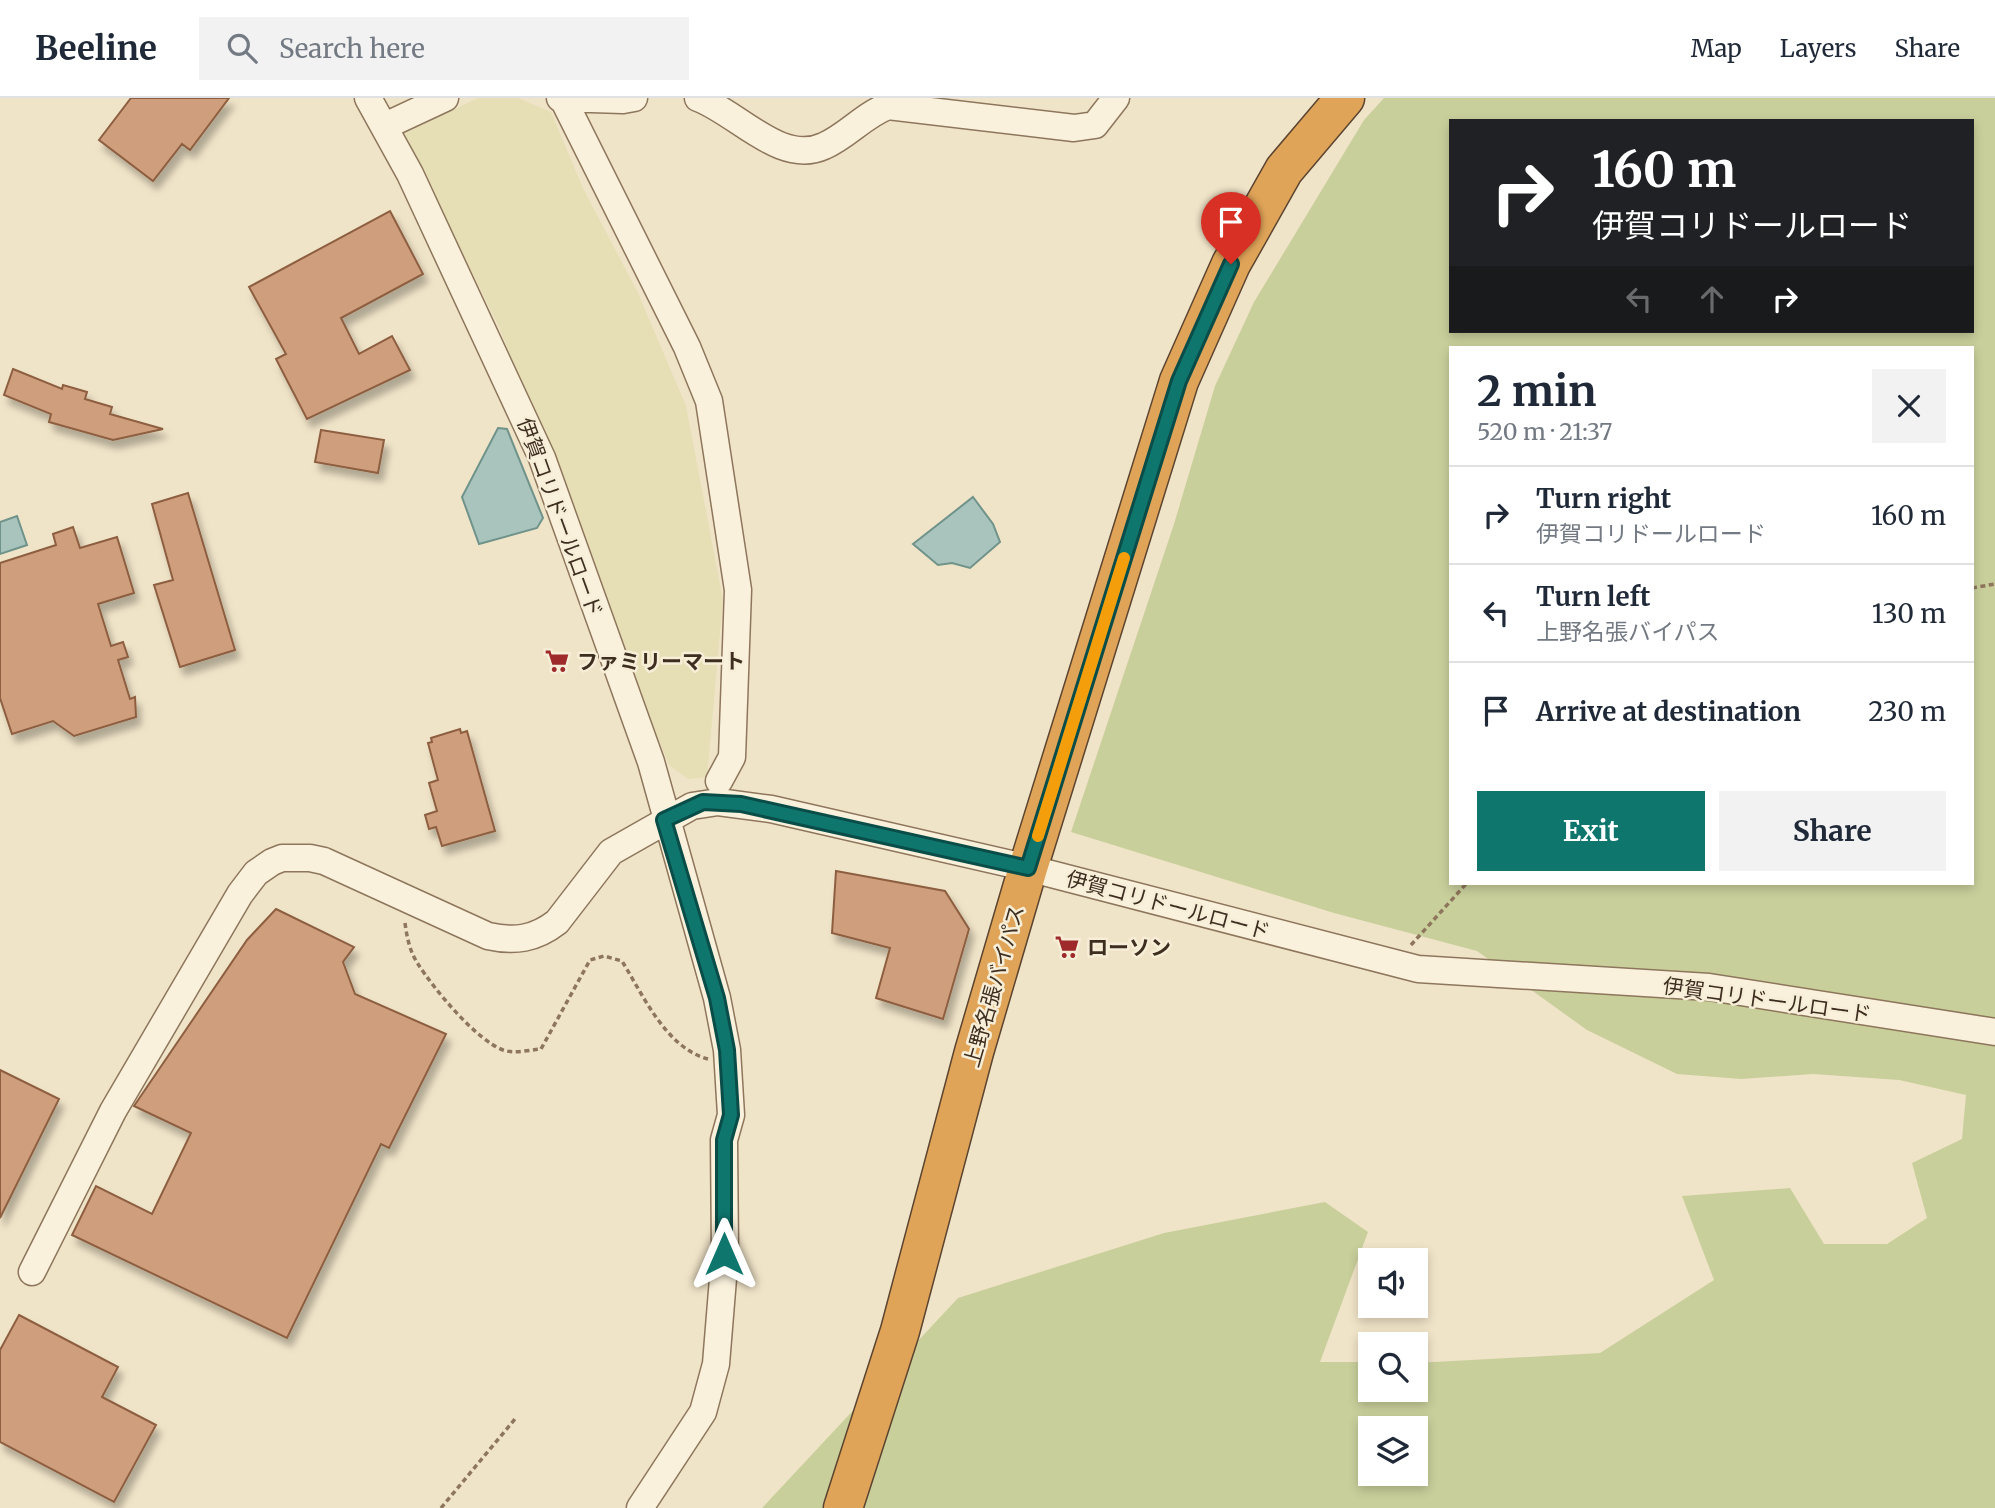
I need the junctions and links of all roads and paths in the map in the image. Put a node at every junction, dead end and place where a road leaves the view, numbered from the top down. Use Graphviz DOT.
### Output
graph roads {
  1 [pos="368,98"];
  2 [pos="445,98"];
  3 [pos="634,98"];
  4 [pos="698,98"];
  5 [pos="1116,98"];
  6 [pos="1345,98"];
  7 [pos="562,99"];
  8 [pos="385,126"];
  9 [pos="1995,584"];
  10 [pos="1974,587"];
  11 [pos="719,781"];
  12 [pos="664,820"];
  13 [pos="1028,868"];
  14 [pos="1465,885"];
  15 [pos="400,895"];
  16 [pos="1394,964"];
  17 [pos="1995,1032"];
  18 [pos="727,1061"];
  19 [pos="32,1272"];
  20 [pos="515,1419"];
  21 [pos="441,1508"];
  22 [pos="640,1508"];
  23 [pos="843,1508"];
  1 -- 8 [label="street, 伊賀コリドールロード"];
  2 -- 8 [label="street"];
  3 -- 7 [label="street"];
  4 -- 5 [label="street"];
  6 -- 13 [label="highway, 上野名張バイパス"];
  7 -- 11 [label="street"];
  8 -- 12 [label="street, 伊賀コリドールロード"];
  9 -- 10 [label="path"];
  12 -- 13 [label="street, 伊賀コリドールロード"];
  12 -- 15 [label="street"];
  12 -- 18 [label="street"];
  13 -- 16 [label="street, 伊賀コリドールロード"];
  13 -- 23 [label="highway, 上野名張バイパス"];
  14 -- 16 [label="path"];
  15 -- 18 [label="path"];
  15 -- 19 [label="street"];
  16 -- 17 [label="street, 伊賀コリドールロード"];
  18 -- 22 [label="street"];
  20 -- 21 [label="path"];
}
